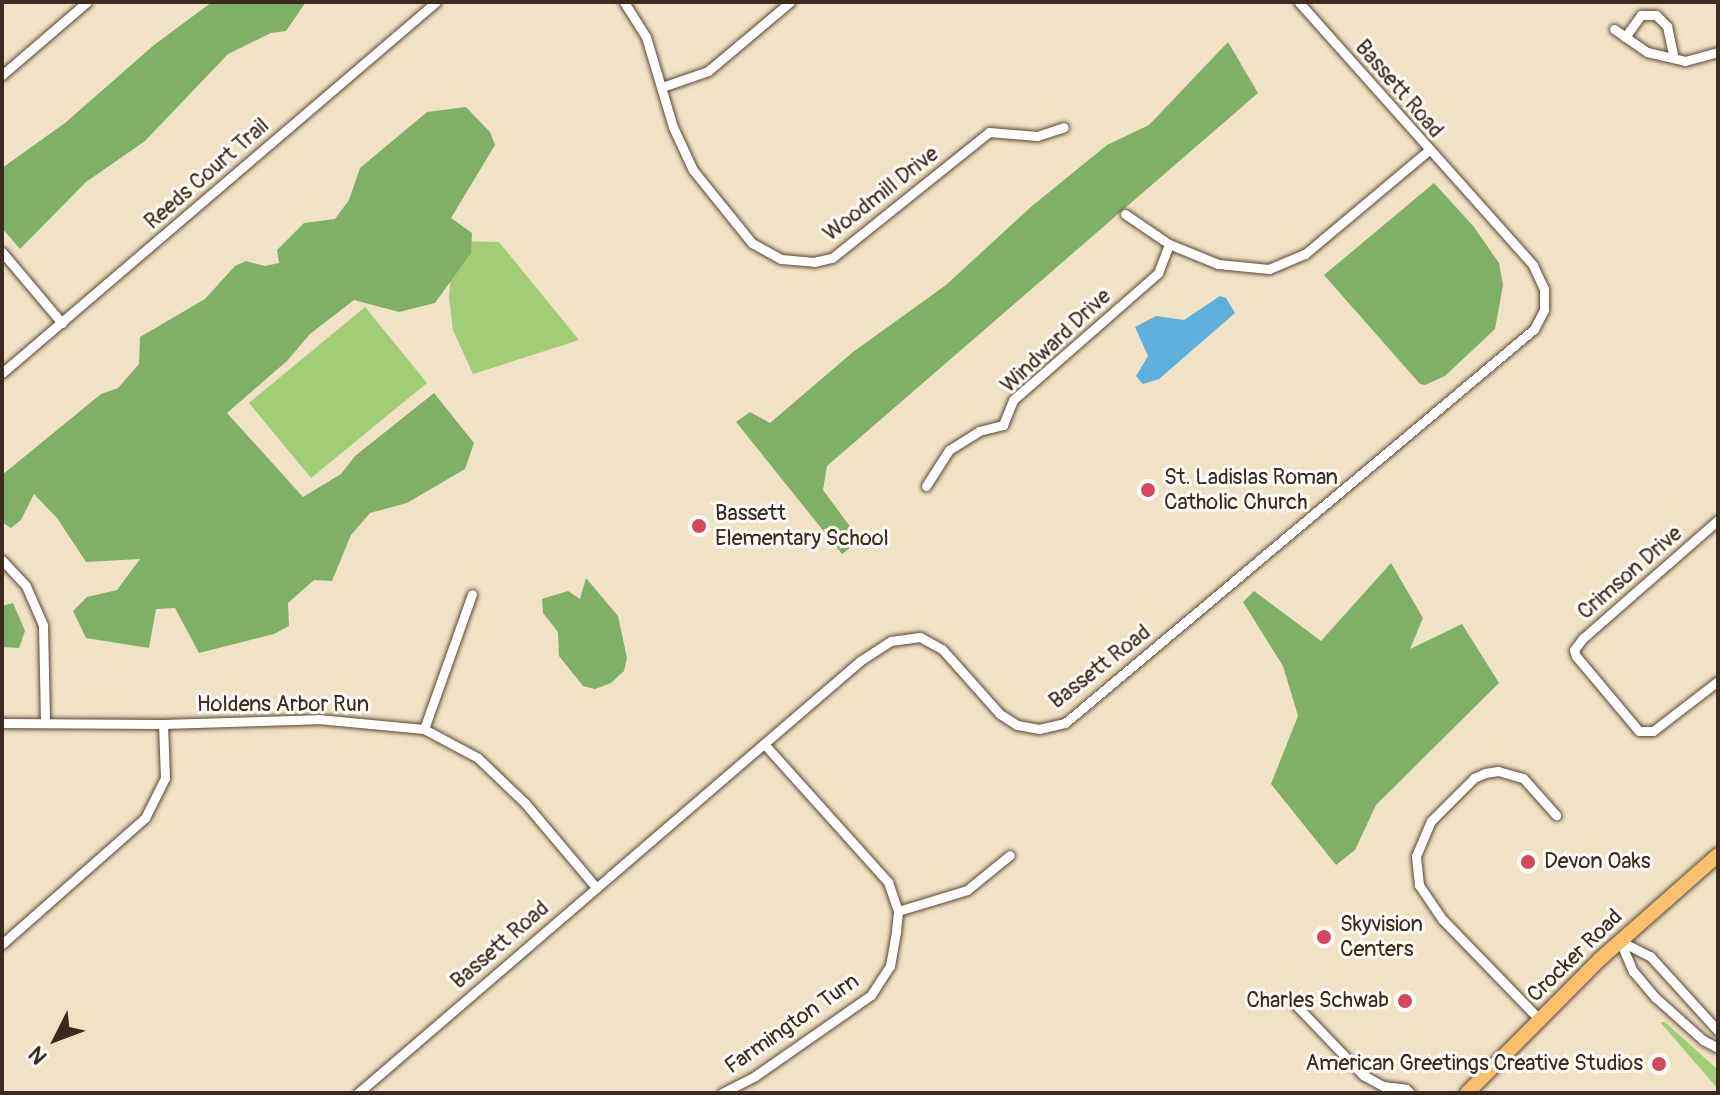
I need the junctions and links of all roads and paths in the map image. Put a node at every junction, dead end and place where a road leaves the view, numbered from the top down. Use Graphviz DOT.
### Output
graph roads {
  1 [pos="87,2"];
  2 [pos="436,2"];
  3 [pos="624,2"];
  4 [pos="790,2"];
  5 [pos="1299,2"];
  6 [pos="1614,29"];
  7 [pos="1625,37"];
  8 [pos="1718,52"];
  9 [pos="1674,58"];
  10 [pos="2,75"];
  11 [pos="662,87"];
  12 [pos="1064,127"];
  13 [pos="1429,150"];
  14 [pos="1125,214"];
  15 [pos="1169,244"];
  16 [pos="2,252"];
  17 [pos="62,323"];
  18 [pos="2,373"];
  19 [pos="926,486"];
  20 [pos="1718,520"];
  21 [pos="2,560"];
  22 [pos="472,594"];
  23 [pos="1718,681"];
  24 [pos="45,722"];
  25 [pos="2,723"];
  26 [pos="163,724"];
  27 [pos="424,729"];
  28 [pos="766,746"];
  29 [pos="1556,815"];
  30 [pos="1010,855"];
  31 [pos="1718,855"];
  32 [pos="595,886"];
  33 [pos="898,911"];
  34 [pos="1620,941"];
  35 [pos="2,944"];
  36 [pos="1292,1001"];
  37 [pos="1540,1020"];
  38 [pos="1718,1031"];
  39 [pos="1718,1048"];
  40 [pos="370,1089"];
  41 [pos="1395,1091"];
  42 [pos="358,1093"];
  43 [pos="722,1093"];
  44 [pos="1410,1093"];
  45 [pos="1467,1093"];
  1 -- 10 [label="street"];
  2 -- 17 [label="street, Reeds Court Trail"];
  3 -- 11 [label="street, Woodmill Drive"];
  4 -- 11 [label="street"];
  5 -- 13 [label="street, Bassett Road"];
  6 -- 7 [label="street"];
  7 -- 9 [label="street"];
  7 -- 9 [label="street"];
  8 -- 9 [label="street"];
  11 -- 12 [label="street, Woodmill Drive"];
  13 -- 15 [label="street"];
  13 -- 28 [label="street, Bassett Road"];
  14 -- 15 [label="street"];
  15 -- 19 [label="street, Windward Drive"];
  16 -- 17 [label="street"];
  17 -- 18 [label="street, Reeds Court Trail"];
  20 -- 23 [label="street, Crimson Drive"];
  21 -- 24 [label="street"];
  22 -- 27 [label="street"];
  24 -- 25 [label="street, Holdens Arbor Run"];
  24 -- 26 [label="street, Holdens Arbor Run"];
  26 -- 27 [label="street, Holdens Arbor Run"];
  26 -- 35 [label="street"];
  27 -- 32 [label="street, Holdens Arbor Run"];
  28 -- 32 [label="street, Bassett Road"];
  28 -- 33 [label="street"];
  29 -- 37 [label="street"];
  30 -- 33 [label="street"];
  31 -- 34 [label="main road, Crocker Road"];
  32 -- 40 [label="street, Bassett Road"];
  33 -- 43 [label="street, Farmington Turn"];
  34 -- 37 [label="main road, Crocker Road"];
  34 -- 38 [label="street"];
  34 -- 39 [label="street"];
  36 -- 41 [label="street"];
  37 -- 45 [label="main road, Crocker Road"];
  40 -- 42 [label="street, Bassett Road"];
  41 -- 44 [label="street"];
}
